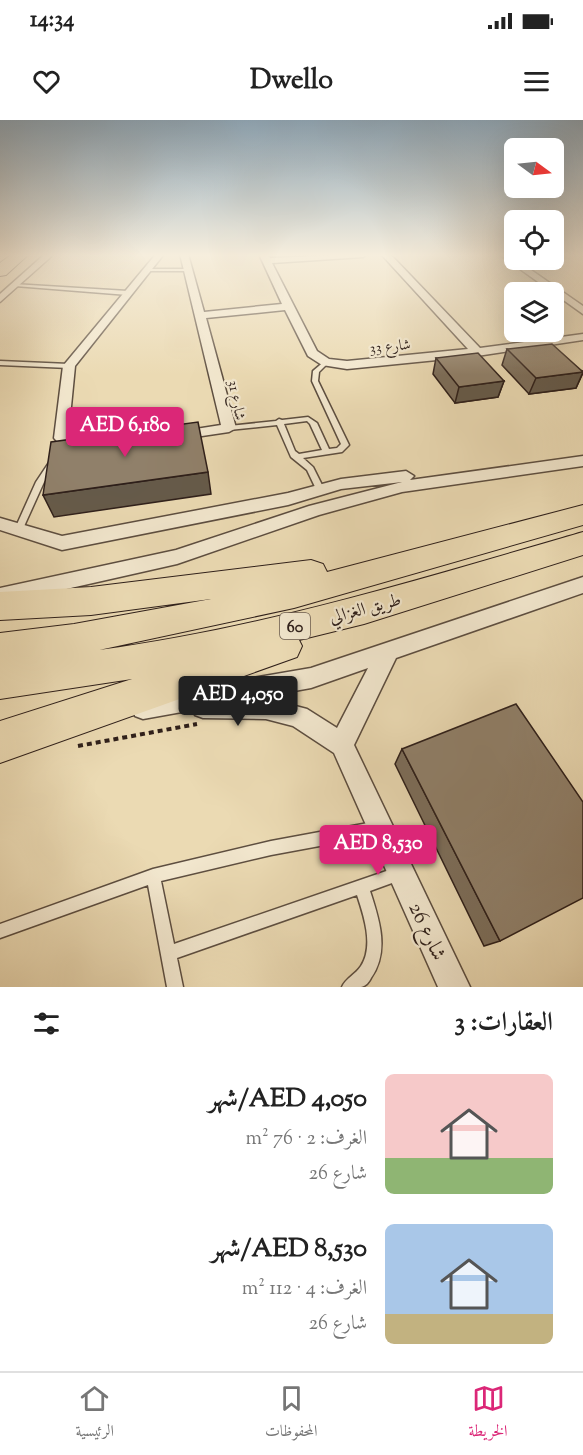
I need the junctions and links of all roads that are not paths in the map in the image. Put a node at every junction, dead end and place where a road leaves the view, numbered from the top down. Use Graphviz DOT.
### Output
graph roads {
  1 [pos="127,294"];
  2 [pos="193,294"];
  3 [pos="284,294"];
  4 [pos="423,294"];
  5 [pos="560,294"];
  6 [pos="289,306"];
  7 [pos="583,311"];
  8 [pos="199,316"];
  9 [pos="583,337"];
  10 [pos="477,352"];
  11 [pos="326,362"];
  12 [pos="0,363"];
  13 [pos="69,366"];
  14 [pos="279,421"];
  15 [pos="229,428"];
  16 [pos="160,438"];
  17 [pos="90,448"];
  18 [pos="63,451"];
  19 [pos="583,451"];
  20 [pos="326,452"];
  21 [pos="295,457"];
  22 [pos="583,461"];
  23 [pos="320,489"];
  24 [pos="583,515"];
  25 [pos="0,525"];
  26 [pos="18,531"];
  27 [pos="583,543"];
  28 [pos="428,559"];
  29 [pos="583,585"];
  30 [pos="0,596"];
  31 [pos="0,606"];
  32 [pos="364,610"];
  33 [pos="0,649"];
  34 [pos="389,651"];
  35 [pos="0,681"];
  36 [pos="140,708"];
  37 [pos="81,730"];
  38 [pos="0,742"];
  39 [pos="342,745"];
  40 [pos="380,828"];
  41 [pos="402,873"];
  42 [pos="153,876"];
  43 [pos="362,887"];
  44 [pos="0,931"];
  45 [pos="168,954"];
  46 [pos="175,987"];
  47 [pos="350,987"];
  48 [pos="454,987"];
  1 -- 13 [label="street"];
  2 -- 8 [label="street, شارع 31"];
  3 -- 6 [label="street"];
  4 -- 10 [label="street"];
  5 -- 7 [label="street"];
  6 -- 8 [label="street"];
  6 -- 11 [label="street"];
  8 -- 15 [label="street, شارع 31"];
  9 -- 10 [label="street, شارع 33"];
  10 -- 11 [label="street, شارع 33"];
  11 -- 20 [label="lane"];
  12 -- 13 [label="lane"];
  13 -- 18 [label="street"];
  14 -- 15 [label="lane"];
  14 -- 20 [label="lane"];
  14 -- 21 [label="lane"];
  15 -- 16 [label="street, شارع 31"];
  17 -- 18 [label="street"];
  18 -- 26 [label="lane"];
  19 -- 23 [label="street"];
  20 -- 21 [label="lane"];
  21 -- 23 [label="lane"];
  22 -- 30 [label="street"];
  23 -- 26 [label="street"];
  24 -- 28 [label="highway, طريق الغزالي / 60"];
  25 -- 26 [label="street"];
  27 -- 32 [label="highway, طريق الغزالي / 60"];
  28 -- 31 [label="highway"];
  28 -- 33 [label="highway, طريق الغزالي / 60"];
  29 -- 34 [label="street"];
  32 -- 35 [label="highway, طريق الغزالي / 60"];
  32 -- 37 [label="highway"];
  34 -- 36 [label="street"];
  34 -- 39 [label="street"];
  36 -- 37 [label="street"];
  36 -- 39 [label="street"];
  37 -- 38 [label="highway"];
  39 -- 40 [label="street, شارع 26"];
  40 -- 41 [label="street, شارع 26"];
  40 -- 42 [label="lane"];
  41 -- 43 [label="lane"];
  41 -- 48 [label="street, شارع 26"];
  42 -- 44 [label="lane"];
  42 -- 45 [label="lane"];
  43 -- 45 [label="lane"];
  43 -- 47 [label="lane"];
  45 -- 46 [label="lane"];
}
